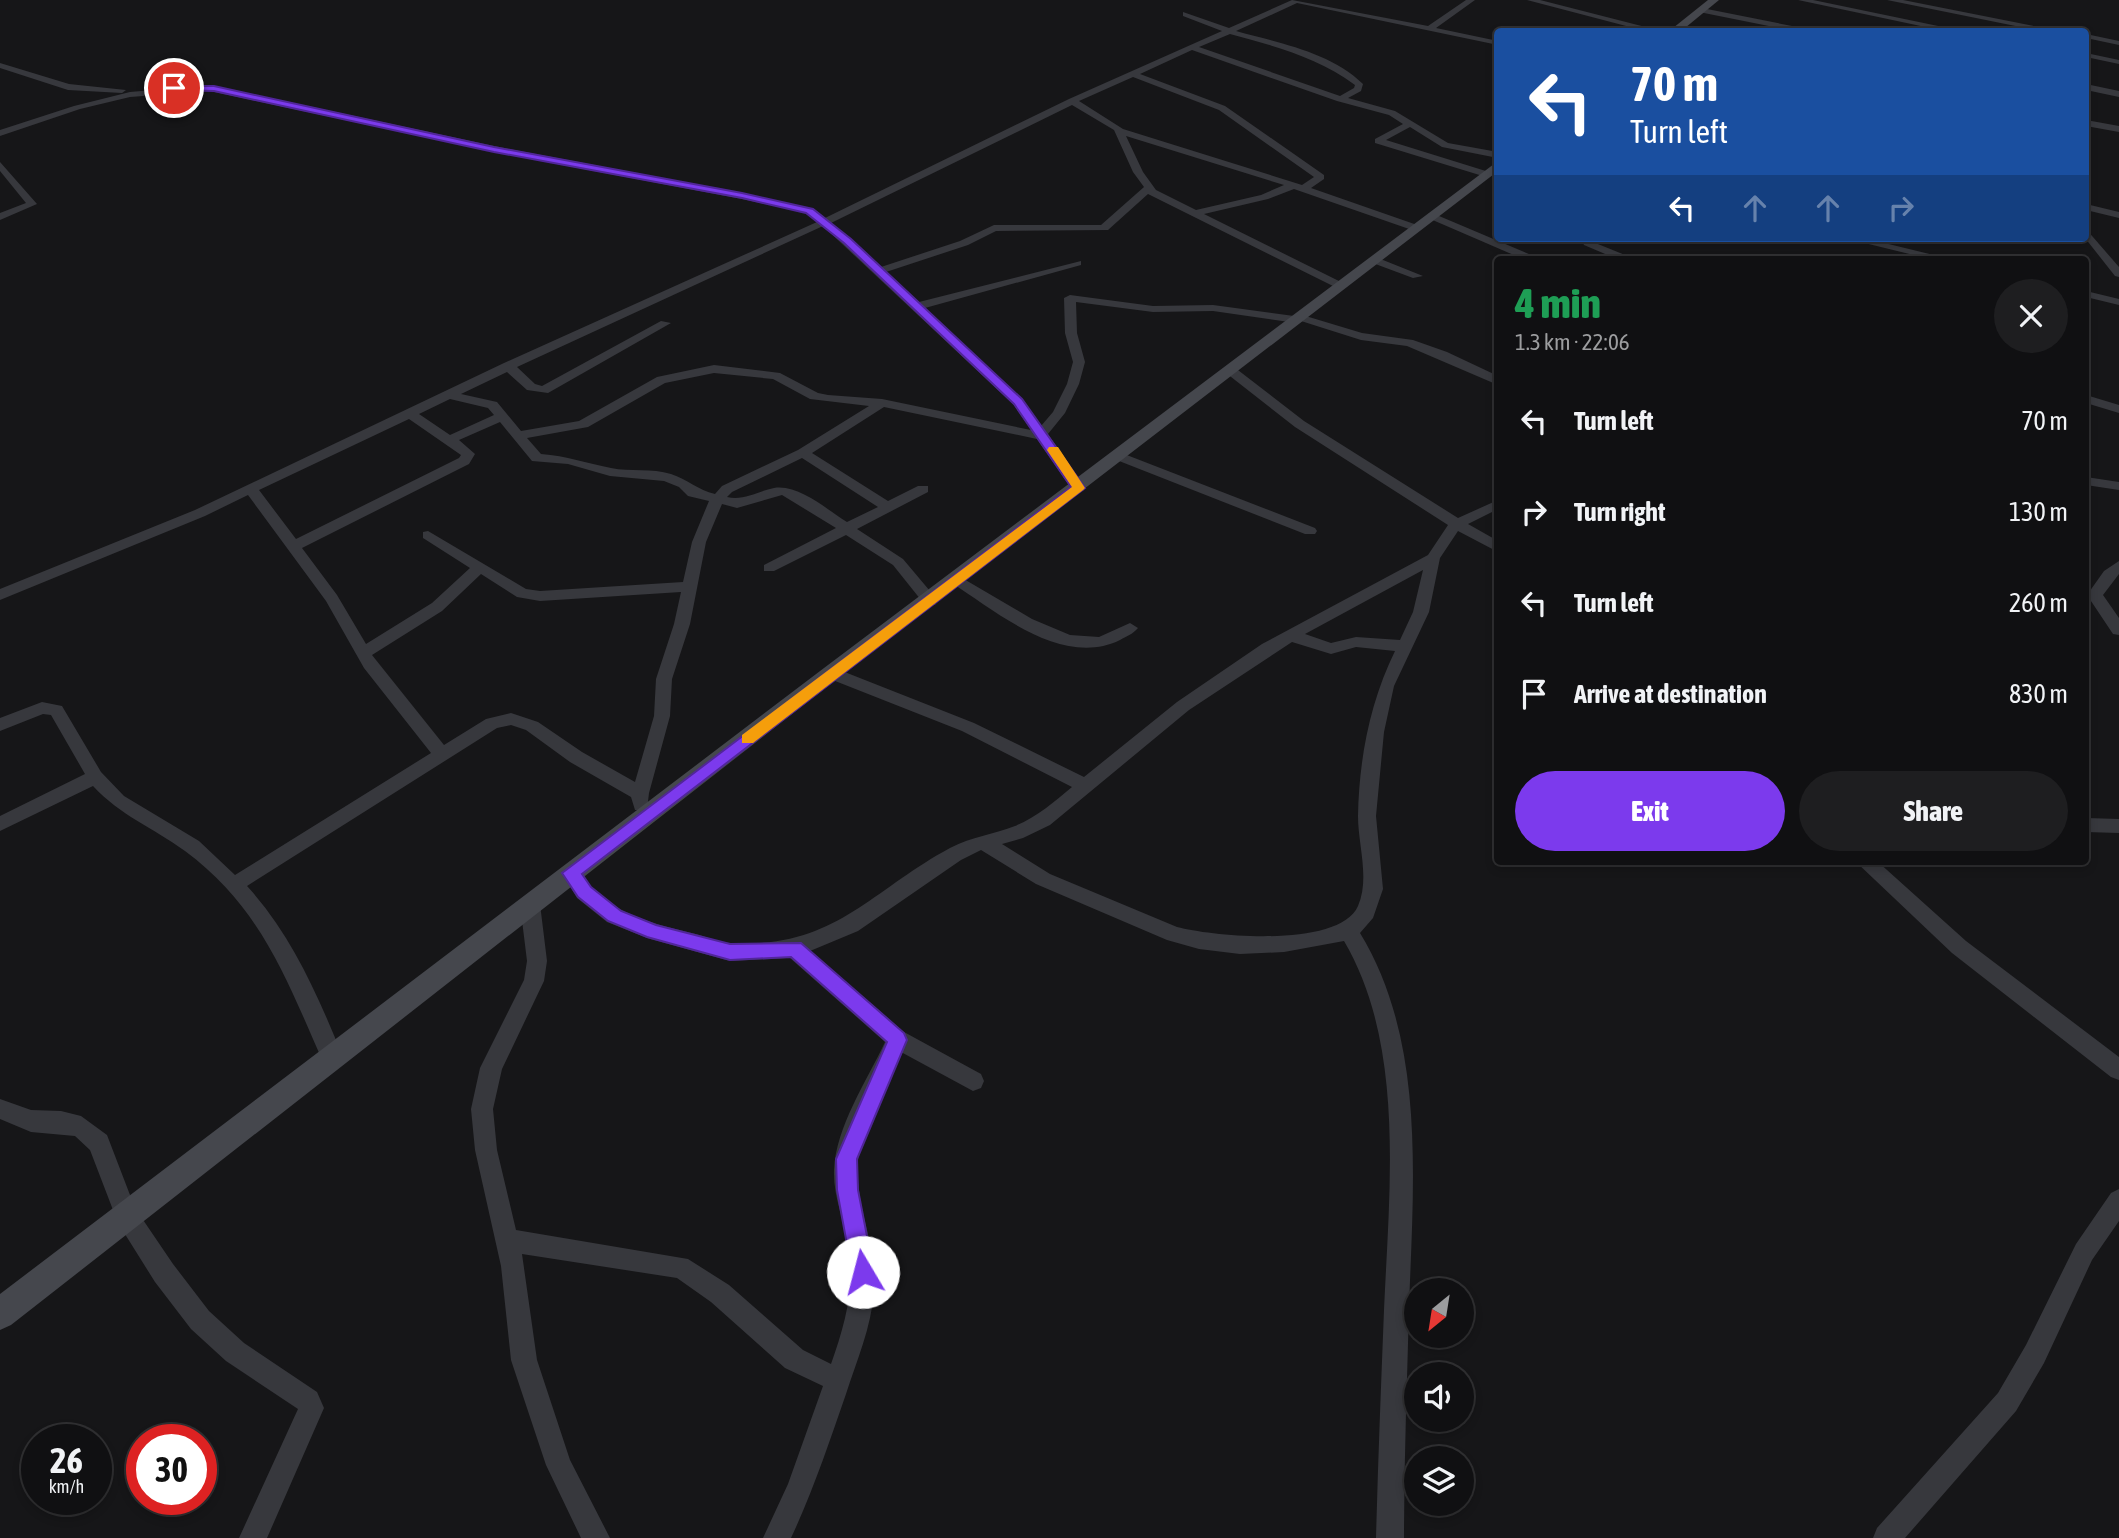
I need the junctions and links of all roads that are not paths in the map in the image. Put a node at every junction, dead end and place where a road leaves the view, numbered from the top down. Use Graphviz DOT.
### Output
graph roads {
  1 [pos="1297,0"];
  2 [pos="1471,0"];
  3 [pos="1531,0"];
  4 [pos="1714,0"];
  5 [pos="1802,0"];
  6 [pos="1837,0"];
  7 [pos="1891,0"];
  8 [pos="1702,10"];
  9 [pos="1867,13"];
  10 [pos="1186,14"];
  11 [pos="1967,15"];
  12 [pos="1430,28"];
  13 [pos="1645,28"];
  14 [pos="1678,28"];
  15 [pos="1792,28"];
  16 [pos="1940,28"];
  17 [pos="1952,28"];
  18 [pos="2038,28"];
  19 [pos="1230,30"];
  20 [pos="2089,37"];
  21 [pos="1494,42"];
  22 [pos="2119,43"];
  23 [pos="1193,48"];
  24 [pos="2089,56"];
  25 [pos="2119,62"];
  26 [pos="0,65"];
  27 [pos="1134,75"];
  28 [pos="2089,88"];
  29 [pos="166,89"];
  30 [pos="2119,94"];
  31 [pos="1340,99"];
  32 [pos="1072,101"];
  33 [pos="1411,123"];
  34 [pos="2089,124"];
  35 [pos="2119,130"];
  36 [pos="1119,131"];
  37 [pos="0,133"];
  38 [pos="0,165"];
  39 [pos="1494,165"];
  40 [pos="1299,187"];
  41 [pos="1148,189"];
  42 [pos="2089,208"];
  43 [pos="1192,214"];
  44 [pos="2119,215"];
  45 [pos="0,217"];
  46 [pos="824,222"];
  47 [pos="1424,222"];
  48 [pos="2089,236"];
  49 [pos="1867,242"];
  50 [pos="1588,243"];
  51 [pos="1523,256"];
  52 [pos="1619,256"];
  53 [pos="1931,256"];
  54 [pos="1374,260"];
  55 [pos="1077,263"];
  56 [pos="878,271"];
  57 [pos="2119,274"];
  58 [pos="1417,276"];
  59 [pos="1341,286"];
  60 [pos="2089,295"];
  61 [pos="2119,302"];
  62 [pos="915,307"];
  63 [pos="1297,319"];
  64 [pos="665,323"];
  65 [pos="508,366"];
  66 [pos="1230,370"];
  67 [pos="1494,379"];
  68 [pos="449,394"];
  69 [pos="2089,400"];
  70 [pos="882,402"];
  71 [pos="2119,409"];
  72 [pos="409,414"];
  73 [pos="502,416"];
  74 [pos="520,435"];
  75 [pos="1044,435"];
  76 [pos="452,442"];
  77 [pos="803,453"];
  78 [pos="1119,456"];
  79 [pos="2089,481"];
  80 [pos="2119,486"];
  81 [pos="250,488"];
  82 [pos="1078,488"];
  83 [pos="923,489"];
  84 [pos="717,500"];
  85 [pos="1494,506"];
  86 [pos="888,507"];
  87 [pos="1455,525"];
  88 [pos="846,528"];
  89 [pos="1310,531"];
  90 [pos="429,535"];
  91 [pos="1494,545"];
  92 [pos="294,547"];
  93 [pos="1433,558"];
  94 [pos="2119,566"];
  95 [pos="769,568"];
  96 [pos="478,569"];
  97 [pos="957,580"];
  98 [pos="689,587"];
  99 [pos="0,595"];
  100 [pos="930,601"];
  101 [pos="1130,628"];
  102 [pos="2119,630"];
  103 [pos="1290,635"];
  104 [pos="1406,646"];
  105 [pos="363,653"];
  106 [pos="831,673"];
  107 [pos="0,726"];
  108 [pos="442,755"];
  109 [pos="95,777"];
  110 [pos="1085,786"];
  111 [pos="640,793"];
  112 [pos="642,818"];
  113 [pos="0,824"];
  114 [pos="2089,825"];
  115 [pos="2119,826"];
  116 [pos="982,841"];
  117 [pos="1868,865"];
  118 [pos="571,873"];
  119 [pos="234,885"];
  120 [pos="530,904"];
  121 [pos="1349,932"];
  122 [pos="794,949"];
  123 [pos="897,1040"];
  124 [pos="332,1057"];
  125 [pos="2119,1070"];
  126 [pos="972,1080"];
  127 [pos="0,1109"];
  128 [pos="2119,1201"];
  129 [pos="126,1215"];
  130 [pos="507,1240"];
  131 [pos="0,1314"];
  132 [pos="838,1380"];
  133 [pos="254,1538"];
  134 [pos="596,1538"];
  135 [pos="777,1538"];
  136 [pos="1390,1538"];
  137 [pos="1887,1538"];
  1 -- 12 [label="street"];
  1 -- 19 [label="street"];
  2 -- 12 [label="street"];
  3 -- 13 [label="street"];
  4 -- 8 [label="main road"];
  5 -- 9 [label="street"];
  6 -- 9 [label="street"];
  7 -- 11 [label="street"];
  8 -- 14 [label="main road"];
  8 -- 15 [label="street"];
  9 -- 16 [label="street"];
  10 -- 19 [label="street"];
  11 -- 17 [label="street"];
  11 -- 18 [label="street"];
  12 -- 21 [label="street"];
  19 -- 23 [label="street"];
  19 -- 31 [label="street"];
  20 -- 22 [label="street"];
  23 -- 27 [label="street"];
  23 -- 31 [label="street"];
  24 -- 25 [label="street"];
  26 -- 29 [label="street"];
  27 -- 32 [label="street"];
  27 -- 40 [label="street"];
  28 -- 30 [label="street"];
  29 -- 37 [label="street"];
  29 -- 46 [label="street"];
  31 -- 33 [label="street"];
  32 -- 36 [label="street"];
  32 -- 46 [label="street"];
  33 -- 39 [label="street"];
  33 -- 39 [label="street"];
  34 -- 35 [label="street"];
  36 -- 40 [label="street"];
  36 -- 41 [label="street"];
  38 -- 45 [label="street"];
  39 -- 47 [label="main road"];
  40 -- 43 [label="street"];
  40 -- 47 [label="street"];
  41 -- 43 [label="street"];
  41 -- 56 [label="street"];
  42 -- 44 [label="street"];
  43 -- 59 [label="street"];
  46 -- 56 [label="street"];
  46 -- 65 [label="street"];
  47 -- 51 [label="street"];
  47 -- 54 [label="main road"];
  48 -- 57 [label="street"];
  49 -- 53 [label="street"];
  50 -- 52 [label="street"];
  54 -- 58 [label="street"];
  54 -- 59 [label="main road"];
  55 -- 62 [label="street"];
  56 -- 62 [label="street"];
  59 -- 63 [label="main road"];
  60 -- 61 [label="street"];
  62 -- 75 [label="street"];
  63 -- 66 [label="main road"];
  63 -- 67 [label="street"];
  63 -- 75 [label="street"];
  64 -- 65 [label="street"];
  65 -- 68 [label="street"];
  66 -- 78 [label="main road"];
  66 -- 87 [label="street"];
  68 -- 72 [label="street"];
  68 -- 73 [label="street"];
  69 -- 71 [label="street"];
  70 -- 74 [label="street"];
  70 -- 75 [label="street"];
  70 -- 77 [label="street"];
  72 -- 76 [label="street"];
  72 -- 81 [label="street"];
  73 -- 74 [label="street"];
  73 -- 76 [label="street"];
  74 -- 84 [label="street"];
  75 -- 82 [label="street"];
  76 -- 92 [label="street"];
  77 -- 84 [label="street"];
  77 -- 86 [label="street"];
  78 -- 82 [label="main road"];
  78 -- 89 [label="street"];
  79 -- 80 [label="street"];
  81 -- 92 [label="street"];
  81 -- 99 [label="street"];
  82 -- 97 [label="main road"];
  83 -- 86 [label="street"];
  84 -- 88 [label="street"];
  84 -- 98 [label="street"];
  85 -- 87 [label="street"];
  86 -- 88 [label="street"];
  87 -- 91 [label="street"];
  87 -- 93 [label="street"];
  88 -- 95 [label="street"];
  88 -- 100 [label="street"];
  90 -- 96 [label="street"];
  92 -- 105 [label="street"];
  93 -- 103 [label="street"];
  93 -- 104 [label="street"];
  94 -- 102 [label="street"];
  96 -- 98 [label="street"];
  96 -- 105 [label="street"];
  97 -- 100 [label="main road"];
  97 -- 101 [label="street"];
  98 -- 111 [label="street"];
  100 -- 106 [label="main road"];
  103 -- 104 [label="street"];
  103 -- 110 [label="street"];
  104 -- 121 [label="street"];
  105 -- 108 [label="street"];
  106 -- 110 [label="street"];
  106 -- 112 [label="main road"];
  107 -- 109 [label="street"];
  108 -- 111 [label="street"];
  108 -- 119 [label="street"];
  109 -- 113 [label="street"];
  109 -- 119 [label="street"];
  110 -- 116 [label="street"];
  111 -- 112 [label="street"];
  112 -- 118 [label="main road"];
  114 -- 115 [label="street"];
  116 -- 121 [label="street"];
  116 -- 122 [label="street"];
  117 -- 125 [label="street"];
  118 -- 120 [label="main road"];
  118 -- 122 [label="street"];
  119 -- 124 [label="street"];
  120 -- 124 [label="main road"];
  120 -- 130 [label="street"];
  121 -- 136 [label="street"];
  122 -- 123 [label="street"];
  123 -- 126 [label="street"];
  123 -- 132 [label="street"];
  124 -- 129 [label="main road"];
  127 -- 129 [label="street"];
  128 -- 137 [label="street"];
  129 -- 131 [label="main road"];
  129 -- 133 [label="street"];
  130 -- 132 [label="street"];
  130 -- 134 [label="street"];
  132 -- 135 [label="street"];
}
